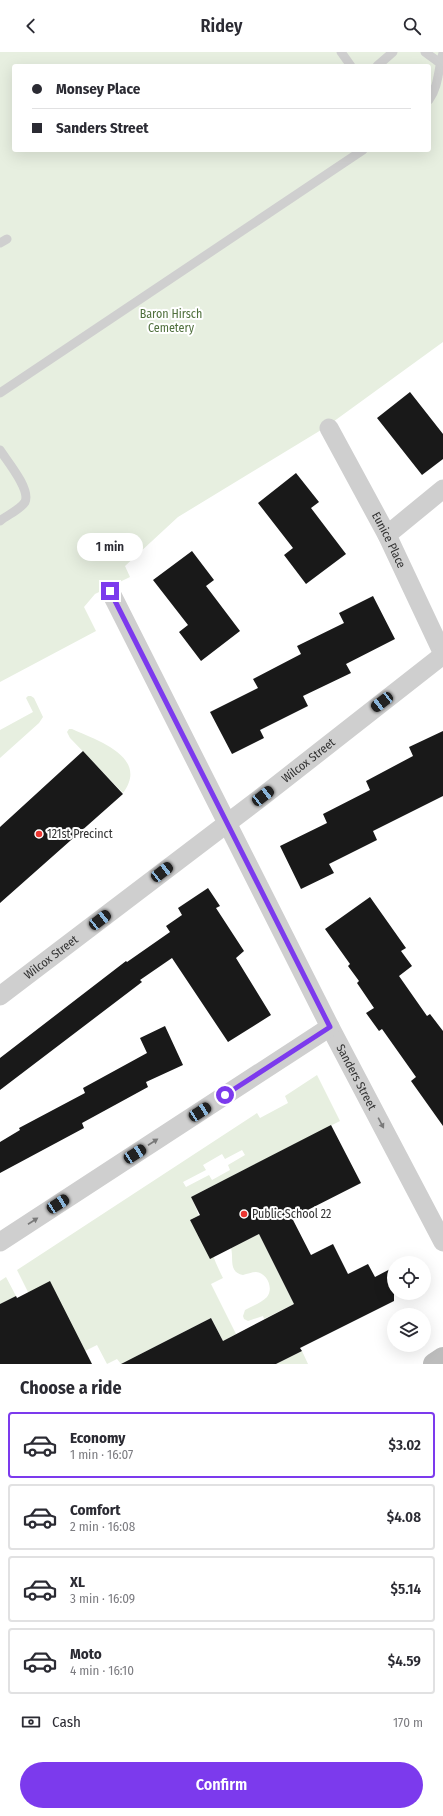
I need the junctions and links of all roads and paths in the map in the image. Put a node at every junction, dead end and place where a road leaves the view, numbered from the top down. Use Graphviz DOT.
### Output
graph roads {
  1 [pos="341,52"];
  2 [pos="393,52"];
  3 [pos="425,52"];
  4 [pos="443,53"];
  5 [pos="440,63"];
  6 [pos="350,64"];
  7 [pos="379,64"];
  8 [pos="431,95"];
  9 [pos="360,152"];
  10 [pos="0,393"];
  11 [pos="329,428"];
  12 [pos="0,450"];
  13 [pos="443,489"];
  14 [pos="0,521"];
  15 [pos="387,534"];
  16 [pos="110,591"];
  17 [pos="443,655"];
  18 [pos="227,822"];
  19 [pos="0,996"];
  20 [pos="330,1027"];
  21 [pos="0,1242"];
  22 [pos="443,1242"];
  23 [pos="443,1358"];
  24 [pos="434,1364"];
  1 -- 6 [label="lane"];
  2 -- 7 [label="lane"];
  3 -- 5 [label="lane"];
  4 -- 5 [label="lane"];
  5 -- 8 [label="lane"];
  9 -- 10 [label="lane"];
  11 -- 15 [label="street, Eunice Place"];
  12 -- 14 [label="lane"];
  13 -- 15 [label="street"];
  15 -- 17 [label="street, Eunice Place"];
  16 -- 18 [label="street, Sanders Street"];
  17 -- 18 [label="street, Wilcox Street"];
  18 -- 19 [label="street, Wilcox Street"];
  18 -- 20 [label="street, Sanders Street"];
  21 -- 20 [label="street, one-way"];
  20 -- 22 [label="street, Sanders Street, one-way"];
  23 -- 24 [label="main road"];
}
